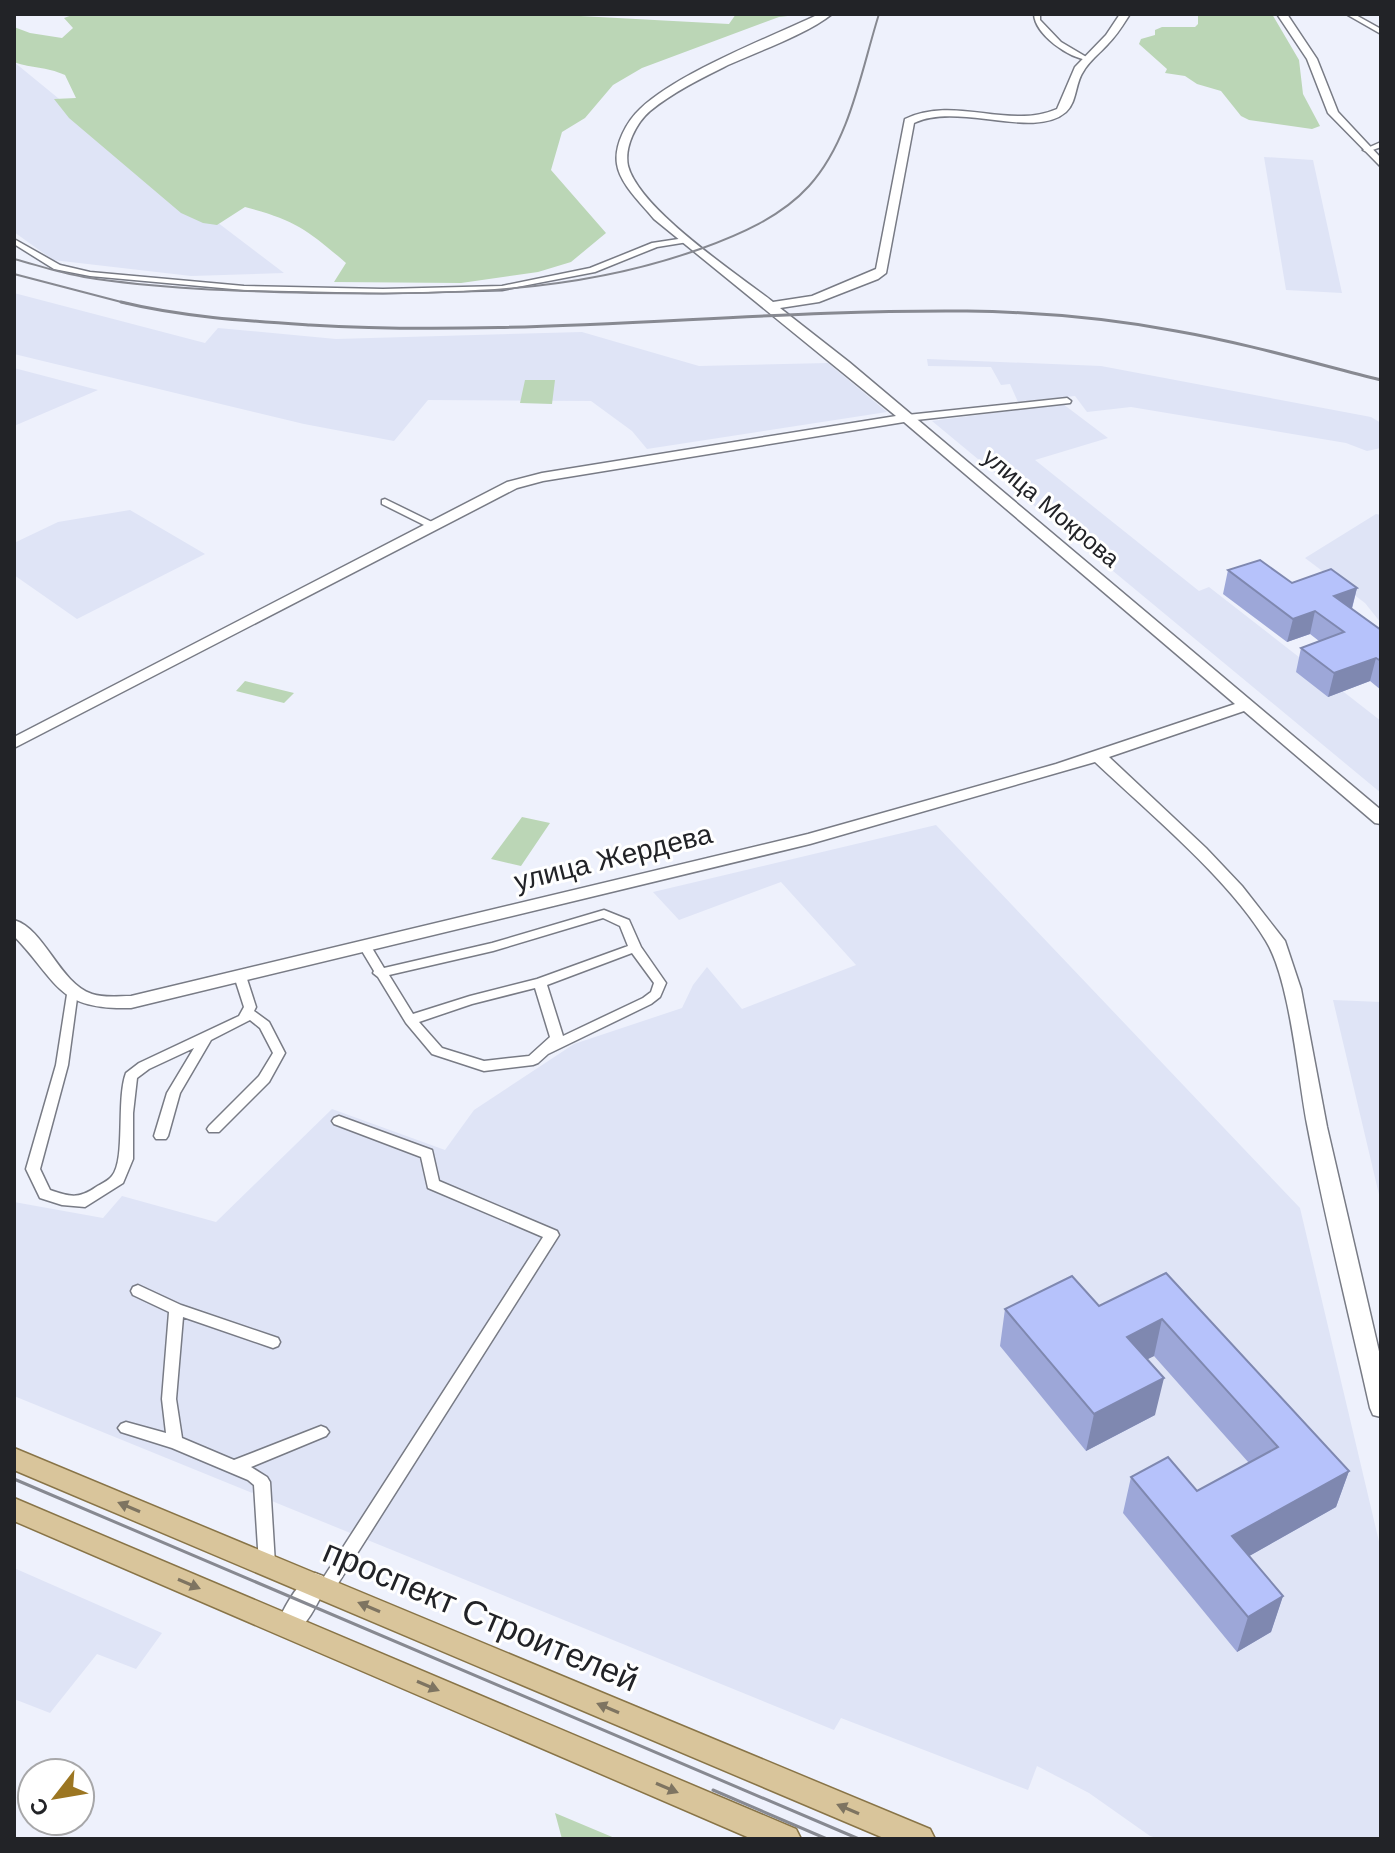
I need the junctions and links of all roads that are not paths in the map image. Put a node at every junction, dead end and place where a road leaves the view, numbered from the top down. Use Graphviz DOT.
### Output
graph roads {
  1 [pos="827,14"];
  2 [pos="1037,14"];
  3 [pos="1125,14"];
  4 [pos="1282,14"];
  5 [pos="1349,14"];
  6 [pos="1381,32"];
  7 [pos="1086,59"];
  8 [pos="1381,144"];
  9 [pos="1367,150"];
  10 [pos="1381,164"];
  11 [pos="685,240"];
  12 [pos="14,241"];
  13 [pos="772,306"];
  14 [pos="1067,401"];
  15 [pos="907,418"];
  16 [pos="385,502"];
  17 [pos="433,526"];
  18 [pos="1246,705"];
  19 [pos="14,743"];
  20 [pos="1098,756"];
  21 [pos="1379,814"];
  22 [pos="14,926"];
  23 [pos="365,946"];
  24 [pos="635,948"];
  25 [pos="379,973"];
  26 [pos="240,976"];
  27 [pos="540,983"];
  28 [pos="72,991"];
  29 [pos="247,1012"];
  30 [pos="410,1020"];
  31 [pos="206,1038"];
  32 [pos="548,1049"];
  33 [pos="339,1121"];
  34 [pos="214,1129"];
  35 [pos="161,1136"];
  36 [pos="138,1291"];
  37 [pos="176,1309"];
  38 [pos="273,1342"];
  39 [pos="1381,1408"];
  40 [pos="126,1428"];
  41 [pos="321,1432"];
  42 [pos="175,1442"];
  43 [pos="14,1459"];
  44 [pos="234,1467"];
  45 [pos="14,1509"];
  46 [pos="267,1564"];
  47 [pos="320,1586"];
  48 [pos="288,1626"];
  49 [pos="786,1839"];
  50 [pos="920,1839"];
  1 -- 11 [label="main road, улица Мокрова"];
  2 -- 7 [label="street"];
  3 -- 7 [label="main road"];
  4 -- 9 [label="main road"];
  5 -- 6 [label="street"];
  7 -- 13 [label="main road"];
  8 -- 9 [label="street"];
  9 -- 10 [label="main road"];
  11 -- 12 [label="street"];
  11 -- 13 [label="main road, улица Мокрова"];
  13 -- 15 [label="main road, улица Мокрова"];
  14 -- 15 [label="street"];
  15 -- 17 [label="main road"];
  15 -- 18 [label="main road, улица Мокрова"];
  16 -- 17 [label="street"];
  17 -- 19 [label="main road"];
  18 -- 20 [label="main road, улица Жердева"];
  18 -- 21 [label="main road, улица Мокрова"];
  20 -- 23 [label="main road, улица Жердева"];
  20 -- 39 [label="main road"];
  22 -- 28 [label="main road"];
  23 -- 25 [label="street"];
  23 -- 26 [label="main road, улица Жердева"];
  24 -- 25 [label="street"];
  24 -- 27 [label="street"];
  24 -- 32 [label="street"];
  25 -- 30 [label="street"];
  26 -- 28 [label="main road, улица Жердева"];
  26 -- 29 [label="street"];
  27 -- 30 [label="street"];
  27 -- 32 [label="street"];
  28 -- 31 [label="street"];
  29 -- 31 [label="street"];
  29 -- 34 [label="street"];
  30 -- 32 [label="street"];
  31 -- 35 [label="street"];
  33 -- 47 [label="street"];
  36 -- 37 [label="street"];
  37 -- 38 [label="street"];
  37 -- 42 [label="street"];
  40 -- 42 [label="street"];
  41 -- 44 [label="street"];
  42 -- 44 [label="street"];
  46 -- 43 [label="main road, проспект Строителей, one-way"];
  44 -- 46 [label="street"];
  45 -- 48 [label="main road, one-way"];
  46 -- 47 [label="main road, проспект Строителей"];
  47 -- 48 [label="main road"];
  50 -- 47 [label="main road, проспект Строителей, one-way"];
  48 -- 49 [label="main road, one-way"];
}
